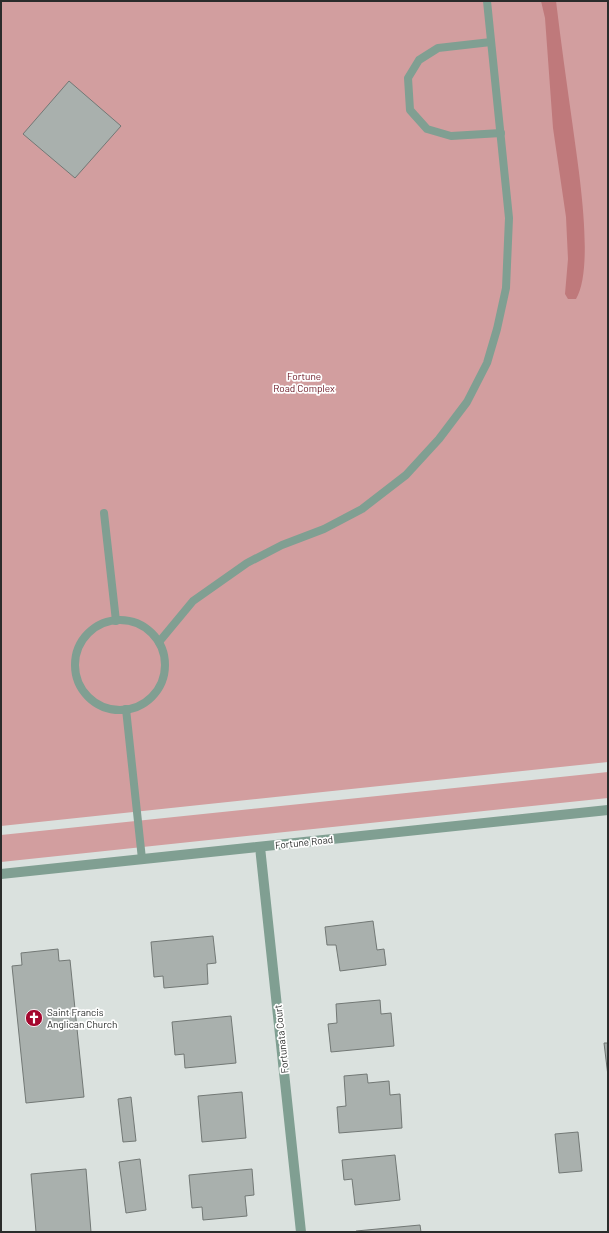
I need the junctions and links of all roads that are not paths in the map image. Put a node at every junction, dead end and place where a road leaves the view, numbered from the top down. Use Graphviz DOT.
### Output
graph roads {
  1 [pos="487,1"];
  2 [pos="492,42"];
  3 [pos="500,133"];
  4 [pos="104,513"];
  5 [pos="116,621"];
  6 [pos="159,642"];
  7 [pos="126,710"];
  8 [pos="608,810"];
  9 [pos="260,846"];
  10 [pos="142,859"];
  11 [pos="1,874"];
  12 [pos="301,1232"];
  1 -- 2 [label="lane"];
  2 -- 3 [label="lane"];
  2 -- 3 [label="lane"];
  3 -- 6 [label="lane"];
  4 -- 5 [label="lane"];
  5 -- 6 [label="lane"];
  5 -- 7 [label="lane"];
  6 -- 7 [label="lane"];
  7 -- 10 [label="lane"];
  8 -- 9 [label="street, Fortune Road"];
  9 -- 10 [label="street, Fortune Road"];
  9 -- 12 [label="street, Fortunata Court"];
  10 -- 11 [label="street, Fortune Road"];
}
